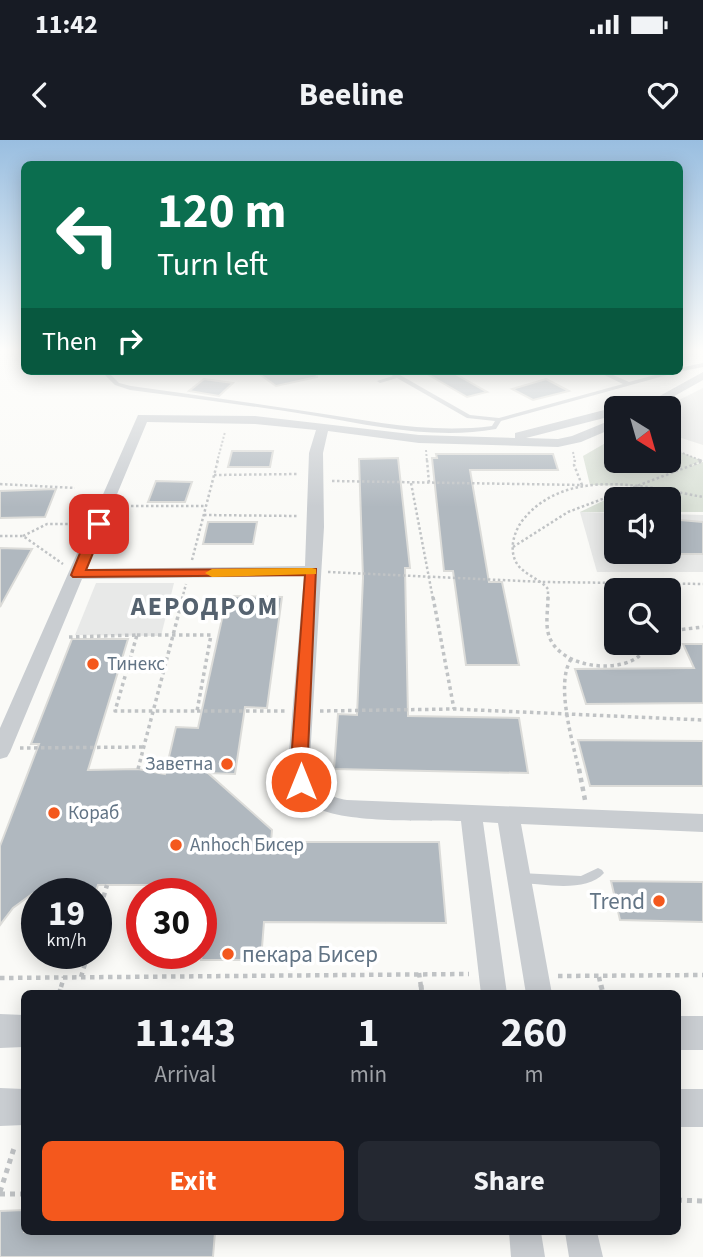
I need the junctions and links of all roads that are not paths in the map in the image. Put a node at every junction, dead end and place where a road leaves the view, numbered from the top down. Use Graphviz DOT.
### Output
graph roads {
  1 [pos="233,403"];
  2 [pos="446,403"];
  3 [pos="559,403"];
  4 [pos="604,414"];
  5 [pos="499,420"];
  6 [pos="604,427"];
  7 [pos="322,433"];
  8 [pos="488,442"];
  9 [pos="312,571"];
  10 [pos="78,575"];
  11 [pos="1,750"];
  12 [pos="471,813"];
  13 [pos="508,815"];
  14 [pos="703,823"];
  15 [pos="597,873"];
  16 [pos="519,878"];
  17 [pos="546,985"];
  18 [pos="493,990"];
  19 [pos="0,1031"];
  20 [pos="21,1031"];
  21 [pos="703,1032"];
  22 [pos="681,1033"];
  23 [pos="0,1107"];
  24 [pos="21,1107"];
  25 [pos="681,1108"];
  26 [pos="703,1108"];
  27 [pos="525,1235"];
  28 [pos="582,1235"];
  29 [pos="528,1257"];
  30 [pos="586,1257"];
  1 -- 5 [label="lane"];
  2 -- 5 [label="lane"];
  3 -- 5 [label="lane"];
  4 -- 8 [label="street"];
  6 -- 8 [label="street"];
  7 -- 8 [label="street"];
  7 -- 9 [label="street"];
  7 -- 10 [label="street"];
  9 -- 10 [label="street"];
  9 -- 12 [label="street"];
  10 -- 11 [label="street"];
  12 -- 13 [label="street"];
  12 -- 18 [label="street"];
  13 -- 14 [label="street"];
  13 -- 16 [label="street"];
  15 -- 16 [label="lane"];
  16 -- 17 [label="street"];
  19 -- 20 [label="street"];
  21 -- 22 [label="street"];
  23 -- 24 [label="street"];
  25 -- 26 [label="street"];
  27 -- 29 [label="street"];
  28 -- 30 [label="street"];
}
